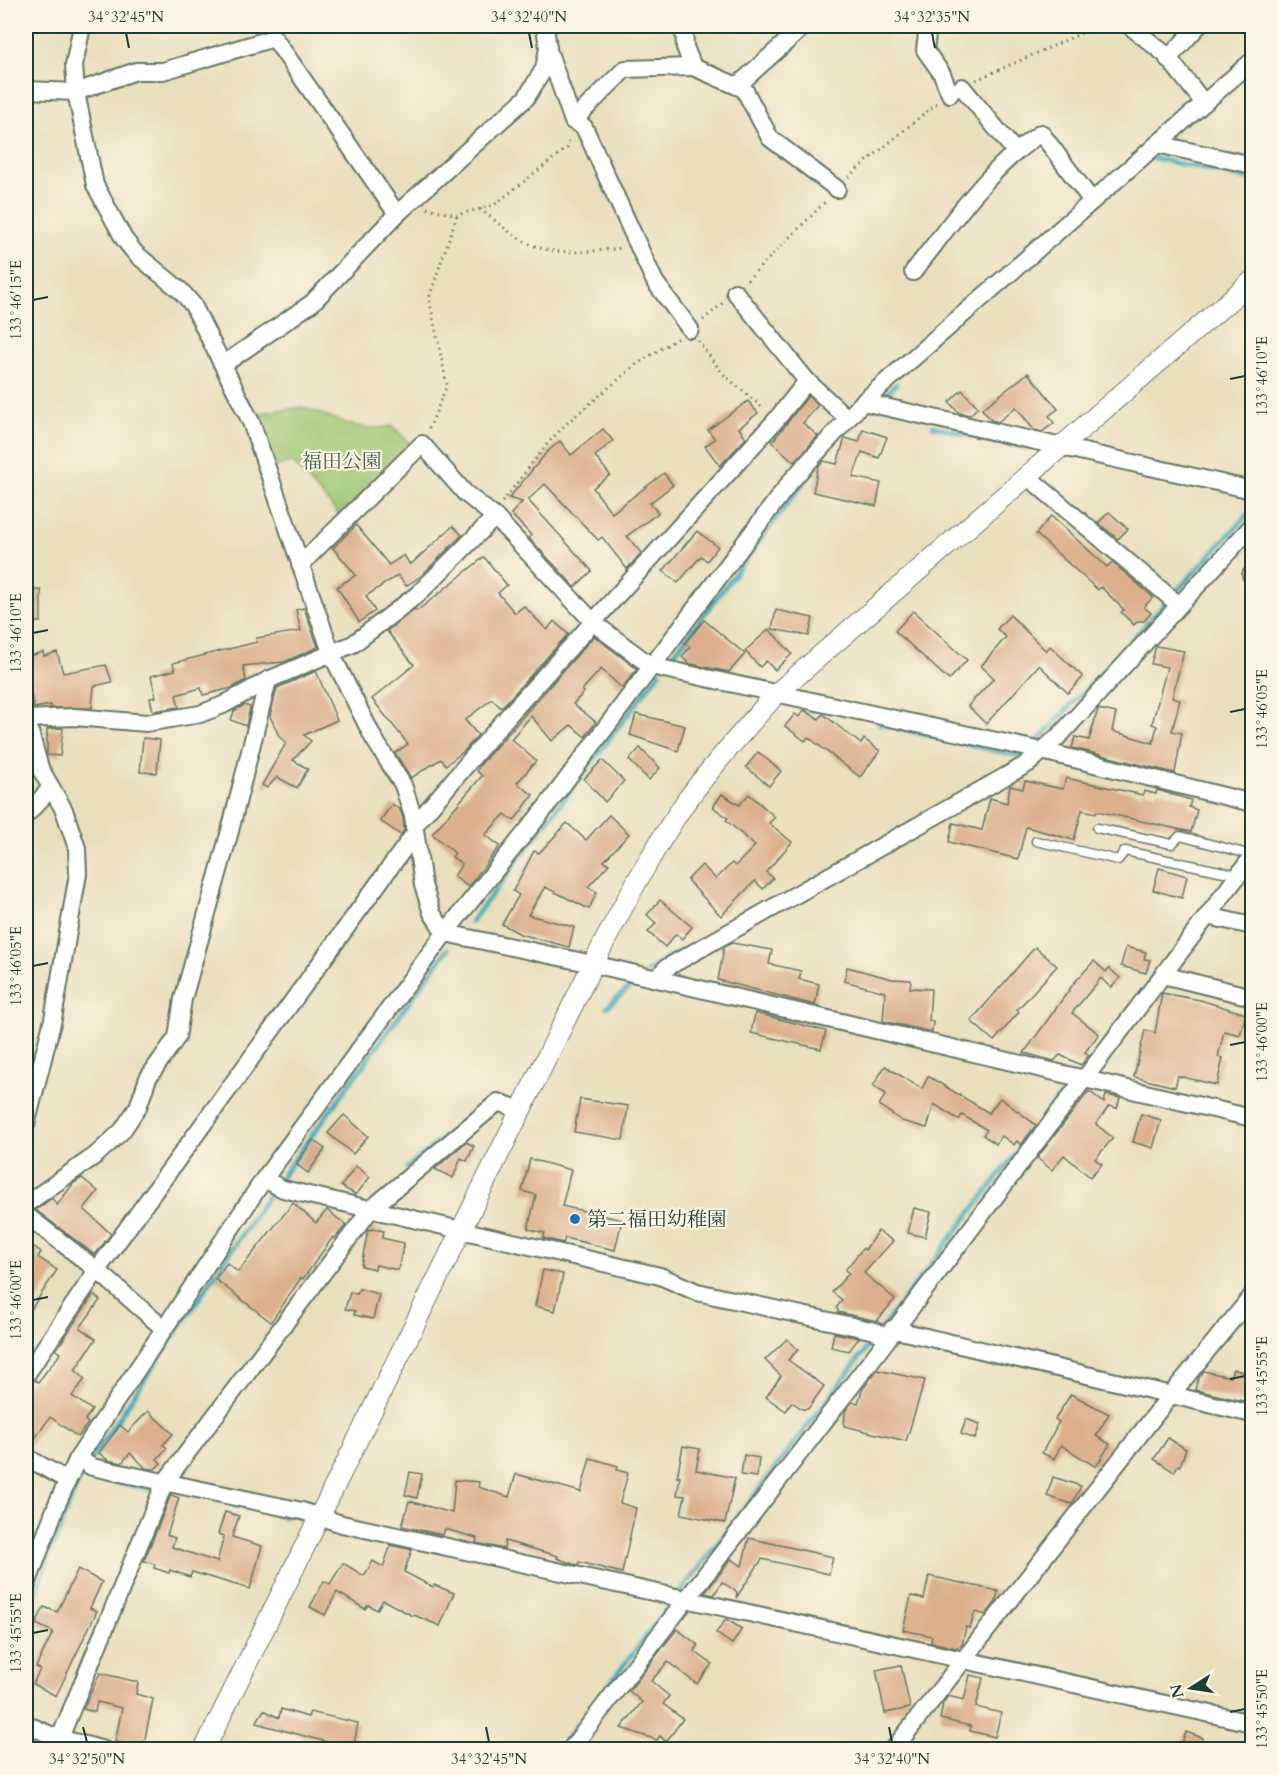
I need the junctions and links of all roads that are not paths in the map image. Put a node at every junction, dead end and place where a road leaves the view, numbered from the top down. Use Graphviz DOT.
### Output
graph roads {
  1 [pos="82,26"];
  2 [pos="545,26"];
  3 [pos="684,26"];
  4 [pos="804,26"];
  5 [pos="928,26"];
  6 [pos="1130,26"];
  7 [pos="1198,26"];
  8 [pos="548,48"];
  9 [pos="1168,59"];
  10 [pos="1252,61"];
  11 [pos="693,67"];
  12 [pos="737,86"];
  13 [pos="26,90"];
  14 [pos="76,92"];
  15 [pos="1204,103"];
  16 [pos="573,121"];
  17 [pos="1157,144"];
  18 [pos="1014,150"];
  19 [pos="1252,165"];
  20 [pos="837,189"];
  21 [pos="1092,201"];
  22 [pos="402,209"];
  23 [pos="913,272"];
  24 [pos="1252,281"];
  25 [pos="735,292"];
  26 [pos="690,329"];
  27 [pos="224,364"];
  28 [pos="807,381"];
  29 [pos="871,404"];
  30 [pos="847,418"];
  31 [pos="1061,447"];
  32 [pos="1027,476"];
  33 [pos="1252,490"];
  34 [pos="495,517"];
  35 [pos="1252,526"];
  36 [pos="300,565"];
  37 [pos="1174,600"];
  38 [pos="595,624"];
  39 [pos="332,655"];
  40 [pos="659,668"];
  41 [pos="268,680"];
  42 [pos="776,694"];
  43 [pos="26,718"];
  44 [pos="1036,750"];
  45 [pos="51,788"];
  46 [pos="1252,803"];
  47 [pos="26,815"];
  48 [pos="1097,828"];
  49 [pos="415,829"];
  50 [pos="1036,841"];
  51 [pos="1250,855"];
  52 [pos="1233,874"];
  53 [pos="1208,915"];
  54 [pos="1252,926"];
  55 [pos="445,933"];
  56 [pos="593,964"];
  57 [pos="1163,975"];
  58 [pos="646,977"];
  59 [pos="1252,997"];
  60 [pos="1078,1079"];
  61 [pos="521,1110"];
  62 [pos="1252,1118"];
  63 [pos="26,1125"];
  64 [pos="271,1183"];
  65 [pos="26,1204"];
  66 [pos="366,1208"];
  67 [pos="26,1215"];
  68 [pos="463,1230"];
  69 [pos="97,1270"];
  70 [pos="1252,1296"];
  71 [pos="163,1328"];
  72 [pos="884,1333"];
  73 [pos="26,1375"];
  74 [pos="1170,1396"];
  75 [pos="1252,1414"];
  76 [pos="26,1457"];
  77 [pos="84,1462"];
  78 [pos="67,1480"];
  79 [pos="160,1481"];
  80 [pos="320,1517"];
  81 [pos="26,1587"];
  82 [pos="681,1601"];
  83 [pos="961,1663"];
  84 [pos="1252,1723"];
  85 [pos="26,1724"];
  86 [pos="54,1740"];
  87 [pos="104,1749"];
  88 [pos="204,1749"];
  89 [pos="570,1749"];
  90 [pos="893,1749"];
  1 -- 14 [label="street"];
  2 -- 8 [label="street"];
  3 -- 11 [label="street"];
  4 -- 12 [label="street"];
  5 -- 18 [label="street"];
  6 -- 9 [label="street"];
  7 -- 9 [label="street"];
  8 -- 16 [label="street"];
  8 -- 22 [label="street"];
  9 -- 15 [label="street"];
  10 -- 15 [label="street"];
  11 -- 12 [label="street"];
  11 -- 16 [label="street"];
  12 -- 20 [label="street"];
  13 -- 14 [label="street"];
  14 -- 22 [label="street"];
  14 -- 27 [label="street"];
  15 -- 17 [label="street"];
  16 -- 26 [label="street"];
  17 -- 19 [label="street"];
  17 -- 21 [label="street"];
  18 -- 21 [label="street"];
  18 -- 23 [label="street"];
  21 -- 29 [label="street"];
  22 -- 27 [label="street"];
  24 -- 31 [label="street"];
  25 -- 28 [label="street"];
  27 -- 36 [label="street"];
  28 -- 30 [label="street"];
  28 -- 38 [label="street"];
  29 -- 30 [label="street"];
  29 -- 31 [label="street"];
  30 -- 40 [label="street"];
  31 -- 32 [label="street"];
  31 -- 33 [label="street"];
  32 -- 37 [label="street"];
  32 -- 42 [label="street"];
  34 -- 36 [label="street"];
  34 -- 38 [label="street"];
  34 -- 39 [label="street"];
  35 -- 37 [label="street"];
  36 -- 39 [label="street"];
  37 -- 44 [label="street"];
  38 -- 40 [label="street"];
  38 -- 49 [label="street"];
  39 -- 41 [label="street"];
  39 -- 49 [label="street"];
  40 -- 42 [label="street"];
  40 -- 55 [label="street"];
  41 -- 43 [label="street"];
  41 -- 65 [label="street"];
  42 -- 44 [label="street"];
  42 -- 56 [label="street"];
  43 -- 45 [label="street"];
  44 -- 46 [label="street"];
  44 -- 58 [label="street"];
  45 -- 47 [label="street"];
  45 -- 63 [label="street"];
  48 -- 51 [label="lane"];
  49 -- 55 [label="street"];
  49 -- 69 [label="street"];
  50 -- 52 [label="lane"];
  51 -- 52 [label="street"];
  52 -- 53 [label="street"];
  53 -- 54 [label="street"];
  53 -- 57 [label="street"];
  55 -- 56 [label="street"];
  55 -- 64 [label="street"];
  56 -- 58 [label="street"];
  56 -- 61 [label="street"];
  57 -- 59 [label="street"];
  57 -- 60 [label="street"];
  58 -- 60 [label="street"];
  60 -- 62 [label="street"];
  60 -- 72 [label="street"];
  61 -- 66 [label="street"];
  61 -- 68 [label="street"];
  64 -- 66 [label="street"];
  64 -- 71 [label="street"];
  66 -- 68 [label="street"];
  66 -- 79 [label="street"];
  67 -- 69 [label="street"];
  68 -- 72 [label="street"];
  68 -- 80 [label="street"];
  69 -- 71 [label="street"];
  69 -- 73 [label="street"];
  70 -- 74 [label="street"];
  71 -- 77 [label="street"];
  72 -- 74 [label="street"];
  72 -- 82 [label="street"];
  74 -- 75 [label="street"];
  74 -- 83 [label="street"];
  76 -- 78 [label="street"];
  77 -- 78 [label="street"];
  77 -- 79 [label="street"];
  78 -- 81 [label="street"];
  79 -- 80 [label="street"];
  79 -- 86 [label="street"];
  80 -- 82 [label="street"];
  80 -- 88 [label="street"];
  82 -- 83 [label="street"];
  82 -- 89 [label="street"];
  83 -- 84 [label="street"];
  83 -- 90 [label="street"];
  85 -- 86 [label="street"];
  86 -- 87 [label="street"];
}
